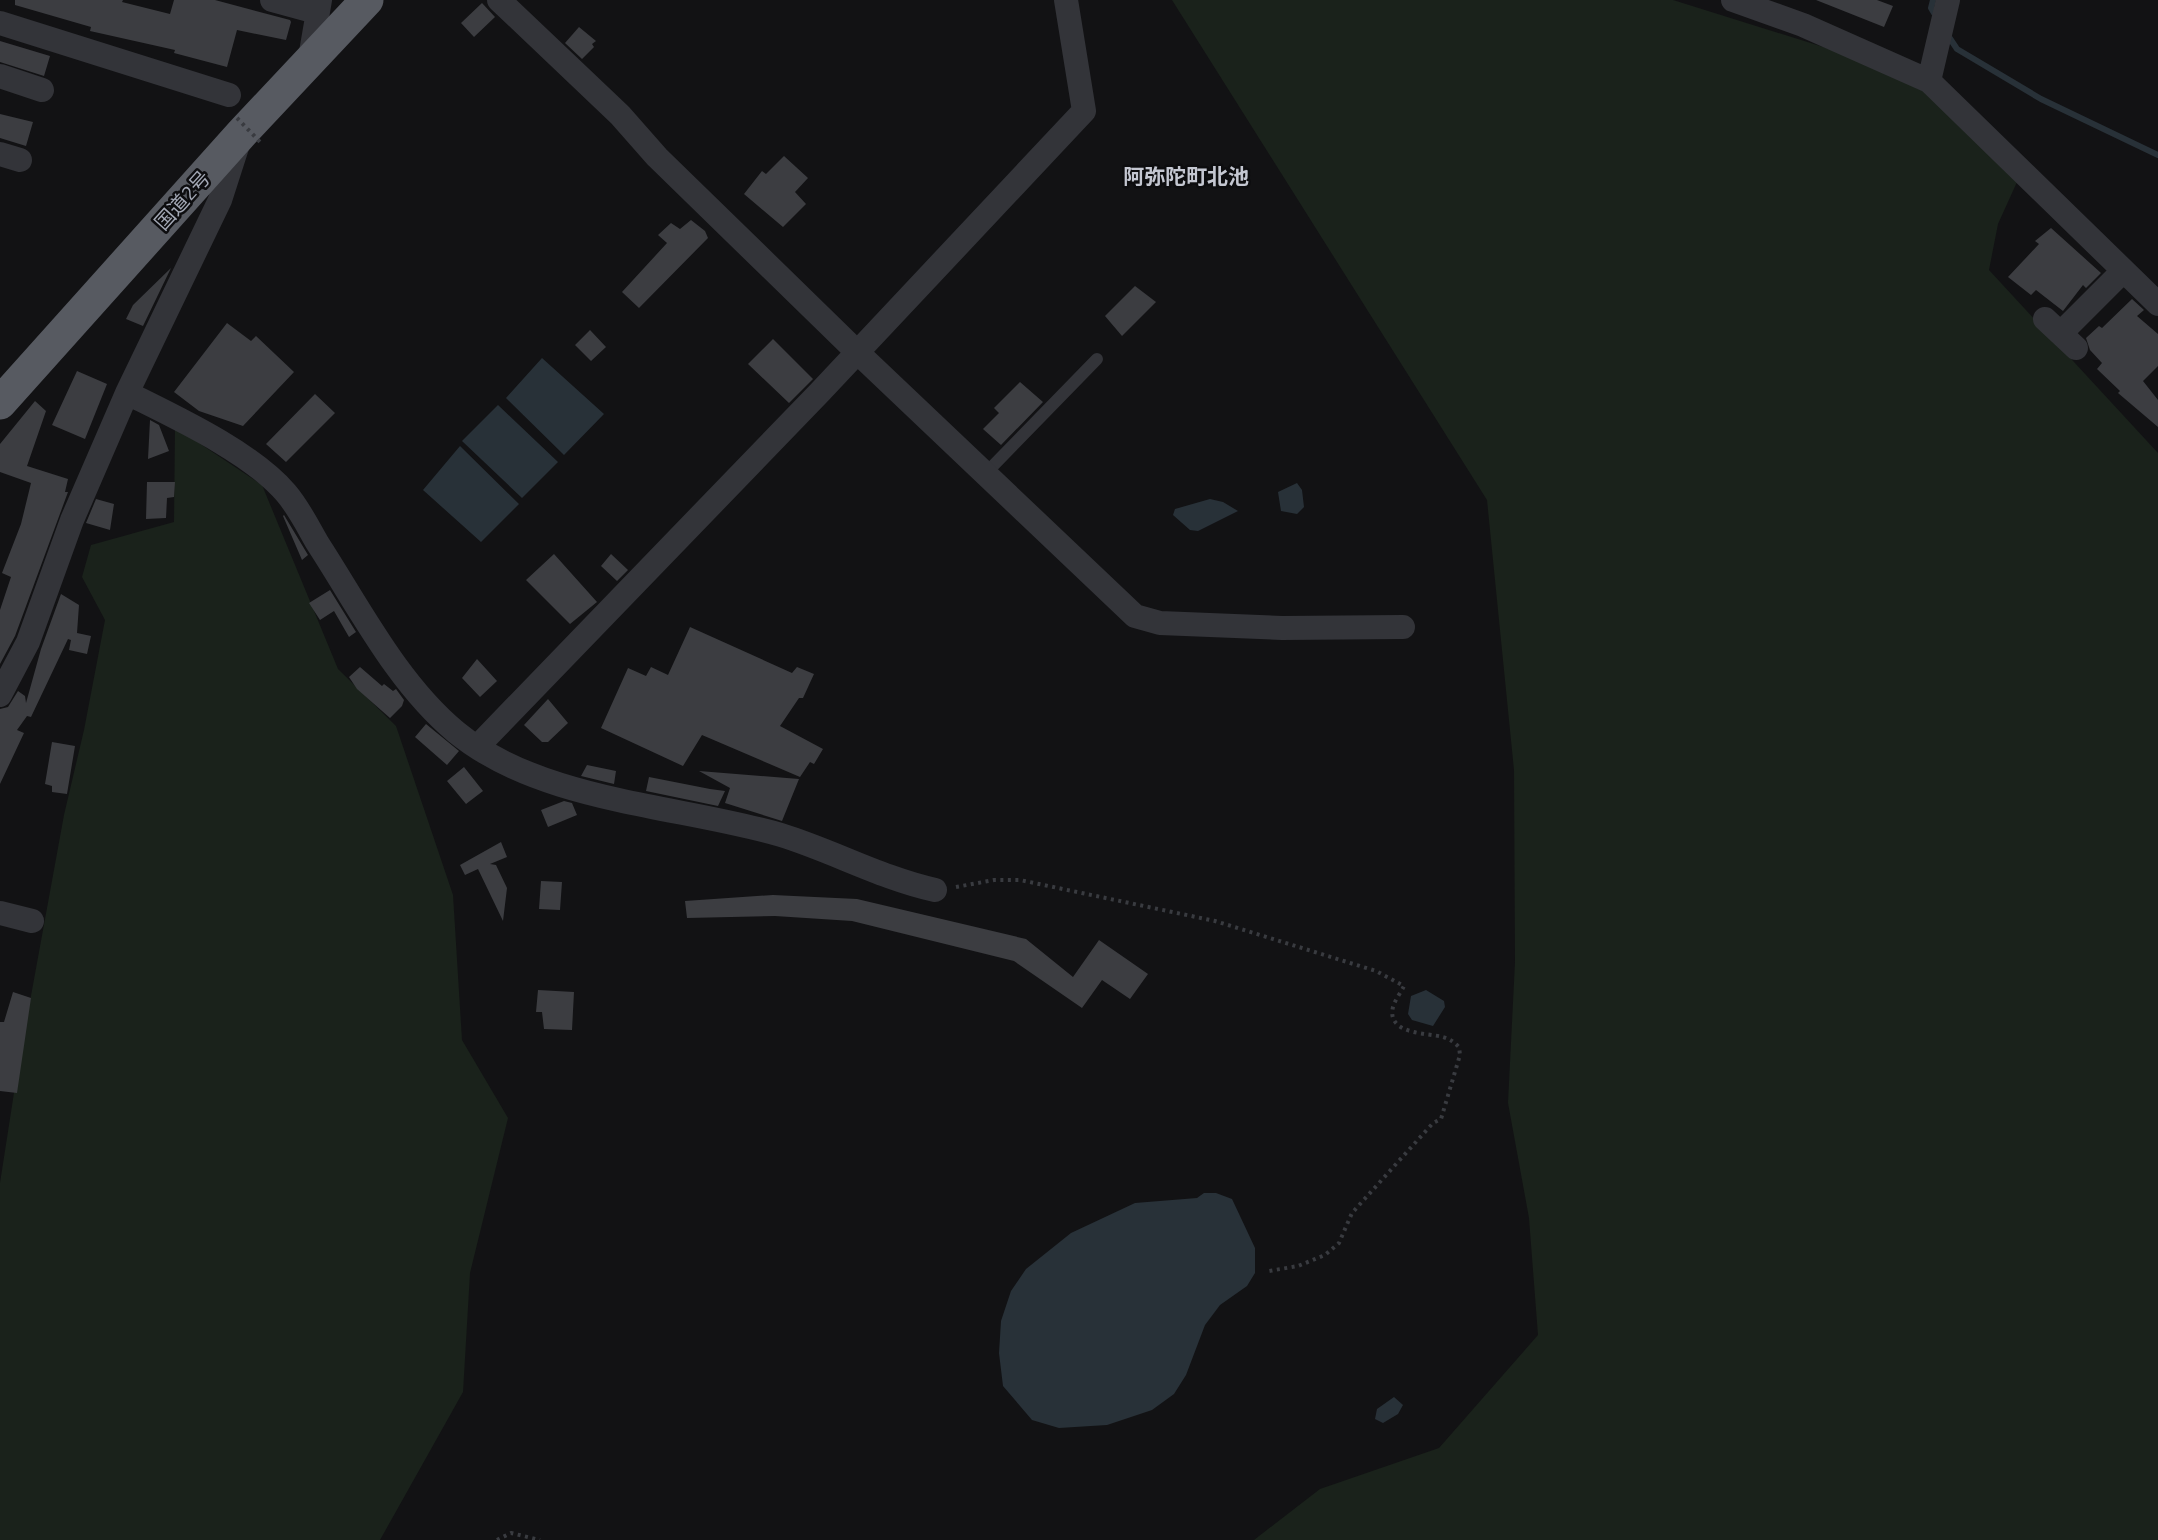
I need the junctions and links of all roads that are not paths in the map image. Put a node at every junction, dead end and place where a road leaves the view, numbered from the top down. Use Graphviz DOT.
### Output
graph roads {
  1 [pos="272,0"];
  2 [pos="368,0"];
  3 [pos="499,0"];
  4 [pos="1066,0"];
  5 [pos="1733,0"];
  6 [pos="1948,0"];
  7 [pos="318,6"];
  8 [pos="0,11"];
  9 [pos="310,58"];
  10 [pos="0,76"];
  11 [pos="1929,81"];
  12 [pos="42,90"];
  13 [pos="229,95"];
  14 [pos="247,132"];
  15 [pos="2123,271"];
  16 [pos="2158,304"];
  17 [pos="2061,333"];
  18 [pos="856,351"];
  19 [pos="1097,359"];
  20 [pos="127,393"];
  21 [pos="0,403"];
  22 [pos="985,474"];
  23 [pos="1403,627"];
  24 [pos="0,695"];
  25 [pos="478,746"];
  26 [pos="935,890"];
  27 [pos="1,918"];
  28 [pos="32,921"];
  1 -- 7 [label="street"];
  2 -- 9 [label="highway, 国道2号"];
  3 -- 18 [label="street"];
  4 -- 18 [label="street"];
  5 -- 11 [label="street"];
  6 -- 11 [label="street"];
  7 -- 9 [label="street"];
  8 -- 13 [label="street"];
  9 -- 14 [label="highway, 国道2号"];
  10 -- 12 [label="street"];
  11 -- 15 [label="street"];
  14 -- 20 [label="street"];
  14 -- 21 [label="highway, 国道2号"];
  15 -- 16 [label="street"];
  15 -- 17 [label="street"];
  18 -- 22 [label="street"];
  18 -- 25 [label="street"];
  19 -- 22 [label="lane"];
  20 -- 24 [label="street"];
  20 -- 25 [label="street"];
  22 -- 23 [label="street"];
  25 -- 26 [label="street"];
  27 -- 28 [label="street"];
}
